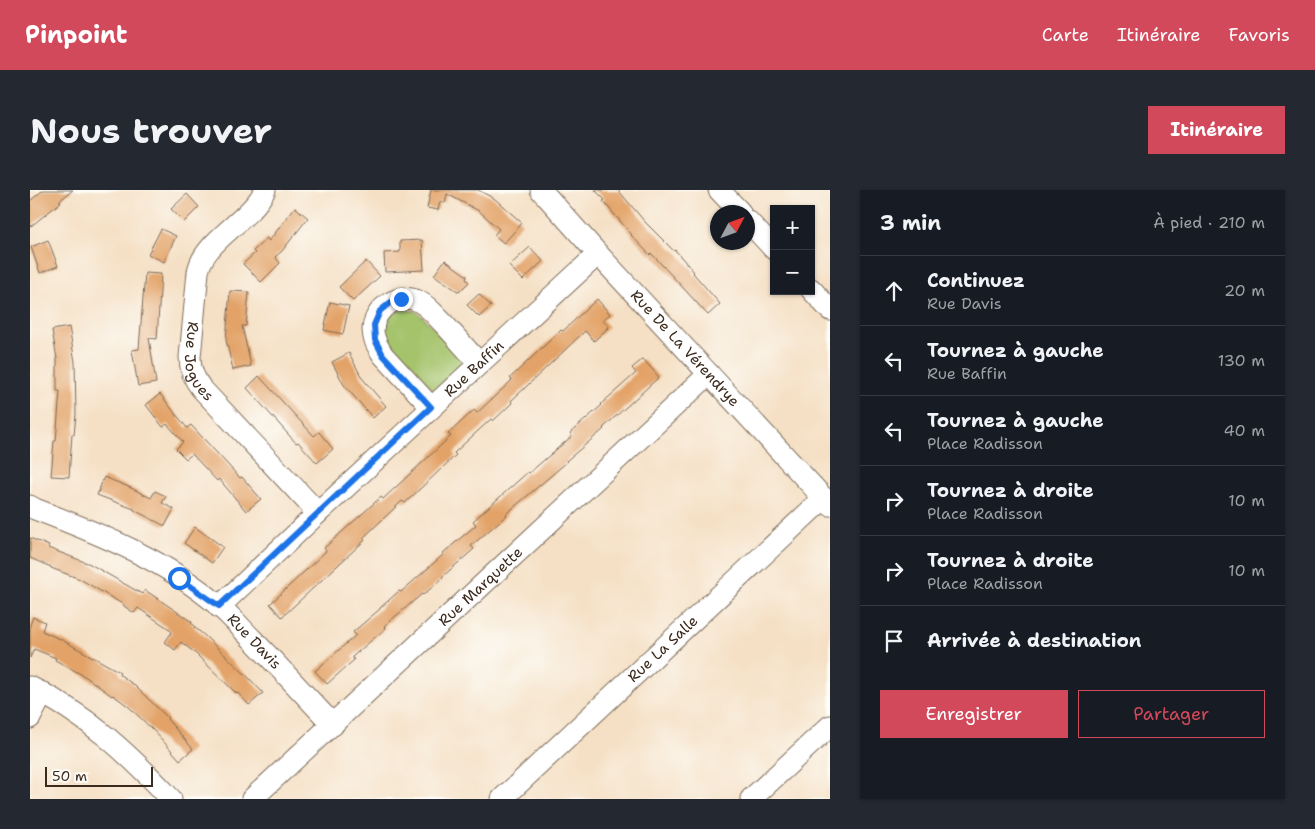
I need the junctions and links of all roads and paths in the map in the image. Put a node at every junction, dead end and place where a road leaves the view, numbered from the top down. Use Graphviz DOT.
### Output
graph roads {
  1 [pos="265,190"];
  2 [pos="540,190"];
  3 [pos="719,190"];
  4 [pos="733,205"];
  5 [pos="755,229"];
  6 [pos="770,245"];
  7 [pos="598,254"];
  8 [pos="479,363"];
  9 [pos="710,374"];
  10 [pos="431,407"];
  11 [pos="827,501"];
  12 [pos="30,506"];
  13 [pos="318,513"];
  14 [pos="219,606"];
  15 [pos="37,690"];
  16 [pos="30,718"];
  17 [pos="332,725"];
  18 [pos="830,726"];
  19 [pos="171,799"];
  20 [pos="252,799"];
  21 [pos="502,799"];
  22 [pos="752,799"];
  1 -- 13 [label="street, Rue Jogues"];
  2 -- 7 [label="street, Rue De La Vérendrye"];
  3 -- 4 [label="street"];
  5 -- 6 [label="street"];
  7 -- 8 [label="street, Rue Baffin"];
  7 -- 9 [label="street, Rue De La Vérendrye"];
  8 -- 10 [label="street, Rue Baffin"];
  8 -- 10 [label="street"];
  9 -- 11 [label="street, Rue De La Vérendrye"];
  9 -- 17 [label="street, Rue Marquette"];
  10 -- 13 [label="street, Rue Baffin"];
  11 -- 21 [label="street, Rue La Salle"];
  12 -- 14 [label="street, Rue Davis"];
  13 -- 14 [label="street, Rue Baffin"];
  14 -- 17 [label="street, Rue Davis"];
  15 -- 16 [label="street"];
  15 -- 19 [label="street"];
  17 -- 20 [label="street, Rue Marquette"];
  18 -- 22 [label="street"];
}
